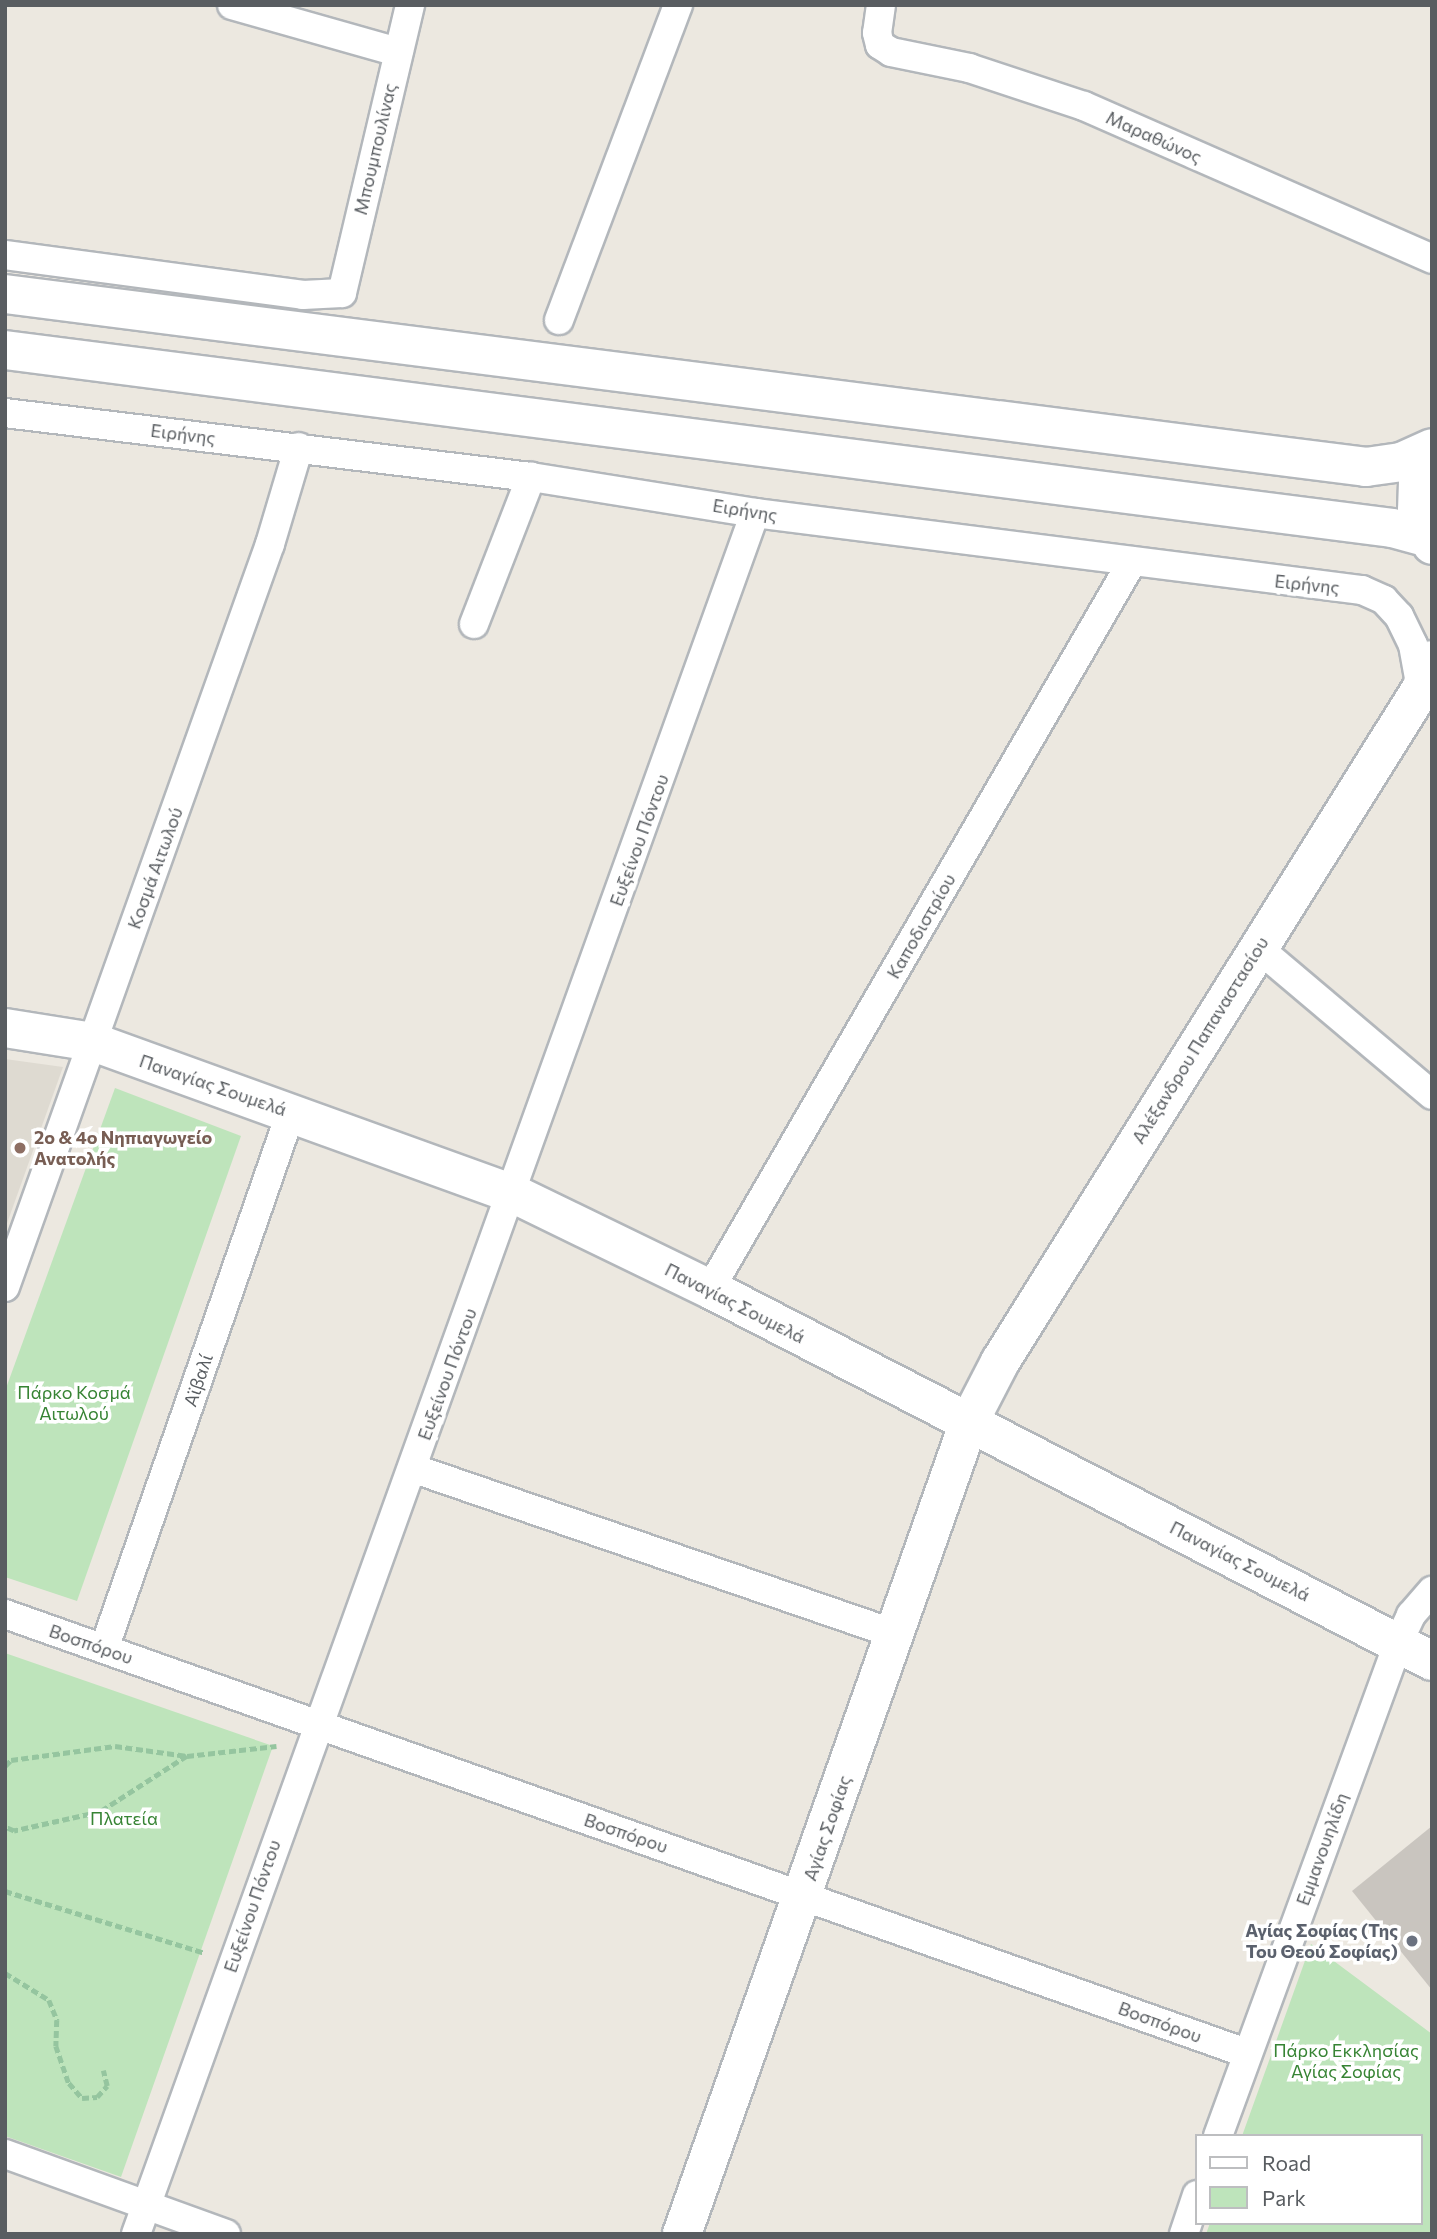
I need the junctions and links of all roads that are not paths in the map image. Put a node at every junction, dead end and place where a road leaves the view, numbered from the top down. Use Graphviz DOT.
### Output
graph roads {
  1 [pos="232,5"];
  2 [pos="410,5"];
  3 [pos="678,5"];
  4 [pos="881,5"];
  5 [pos="398,52"];
  6 [pos="5,255"];
  7 [pos="1432,259"];
  8 [pos="5,294"];
  9 [pos="559,320"];
  10 [pos="5,350"];
  11 [pos="5,413"];
  12 [pos="299,447"];
  13 [pos="1432,450"];
  14 [pos="531,477"];
  15 [pos="755,513"];
  16 [pos="1429,541"];
  17 [pos="1132,562"];
  18 [pos="474,624"];
  19 [pos="1428,676"];
  20 [pos="1257,947"];
  21 [pos="5,1028"];
  22 [pos="93,1042"];
  23 [pos="1432,1095"];
  24 [pos="291,1112"];
  25 [pos="514,1194"];
  26 [pos="5,1287"];
  27 [pos="710,1289"];
  28 [pos="969,1422"];
  29 [pos="412,1468"];
  30 [pos="1432,1591"];
  31 [pos="5,1614"];
  32 [pos="895,1634"];
  33 [pos="1398,1642"];
  34 [pos="104,1648"];
  35 [pos="1432,1661"];
  36 [pos="314,1733"];
  37 [pos="803,1896"];
  38 [pos="1247,2053"];
  39 [pos="1219,2134"];
  40 [pos="5,2154"];
  41 [pos="1196,2198"];
  42 [pos="147,2205"];
  43 [pos="136,2234"];
  44 [pos="226,2234"];
  45 [pos="682,2234"];
  46 [pos="1184,2234"];
  1 -- 5 [label="street"];
  2 -- 5 [label="street, Μπουμπουλίνας"];
  3 -- 9 [label="street"];
  4 -- 7 [label="street, Μαραθώνος"];
  5 -- 6 [label="street, Μπουμπουλίνας"];
  8 -- 13 [label="street"];
  10 -- 16 [label="street"];
  11 -- 12 [label="street, Ειρήνης"];
  12 -- 14 [label="street, Ειρήνης"];
  12 -- 22 [label="street, Κοσμά Αιτωλού"];
  13 -- 16 [label="street"];
  14 -- 15 [label="street, Ειρήνης"];
  14 -- 18 [label="street"];
  15 -- 17 [label="street, Ειρήνης"];
  15 -- 25 [label="street, Ευξείνου Πόντου"];
  17 -- 19 [label="street, Ειρήνης"];
  17 -- 27 [label="street, Καποδιστρίου"];
  19 -- 20 [label="street, Αλέξανδρου Παπαναστασίου"];
  20 -- 23 [label="street"];
  20 -- 28 [label="street, Αλέξανδρου Παπαναστασίου"];
  21 -- 22 [label="street, Παναγίας Σουμελά"];
  22 -- 24 [label="street, Παναγίας Σουμελά"];
  22 -- 26 [label="street, Κοσμά Αιτωλού"];
  24 -- 25 [label="street, Παναγίας Σουμελά"];
  24 -- 34 [label="street, Αϊβαλί"];
  25 -- 27 [label="street, Παναγίας Σουμελά"];
  25 -- 29 [label="street, Ευξείνου Πόντου"];
  27 -- 28 [label="street, Παναγίας Σουμελά"];
  28 -- 32 [label="street, Αγίας Σοφίας"];
  28 -- 33 [label="street, Παναγίας Σουμελά"];
  29 -- 32 [label="street"];
  29 -- 36 [label="street, Ευξείνου Πόντου"];
  30 -- 33 [label="street, Εμμανουηλίδη"];
  31 -- 34 [label="street, Βοσπόρου"];
  32 -- 37 [label="street, Αγίας Σοφίας"];
  33 -- 35 [label="street, Παναγίας Σουμελά"];
  33 -- 38 [label="street, Εμμανουηλίδη"];
  34 -- 36 [label="street, Βοσπόρου"];
  36 -- 37 [label="street, Βοσπόρου"];
  36 -- 42 [label="street, Ευξείνου Πόντου"];
  37 -- 38 [label="street, Βοσπόρου"];
  37 -- 45 [label="street, Αγίας Σοφίας"];
  38 -- 39 [label="street, Εμμανουηλίδη"];
  40 -- 42 [label="street"];
  41 -- 46 [label="street"];
  42 -- 43 [label="street, Ευξείνου Πόντου"];
  42 -- 44 [label="street"];
}
